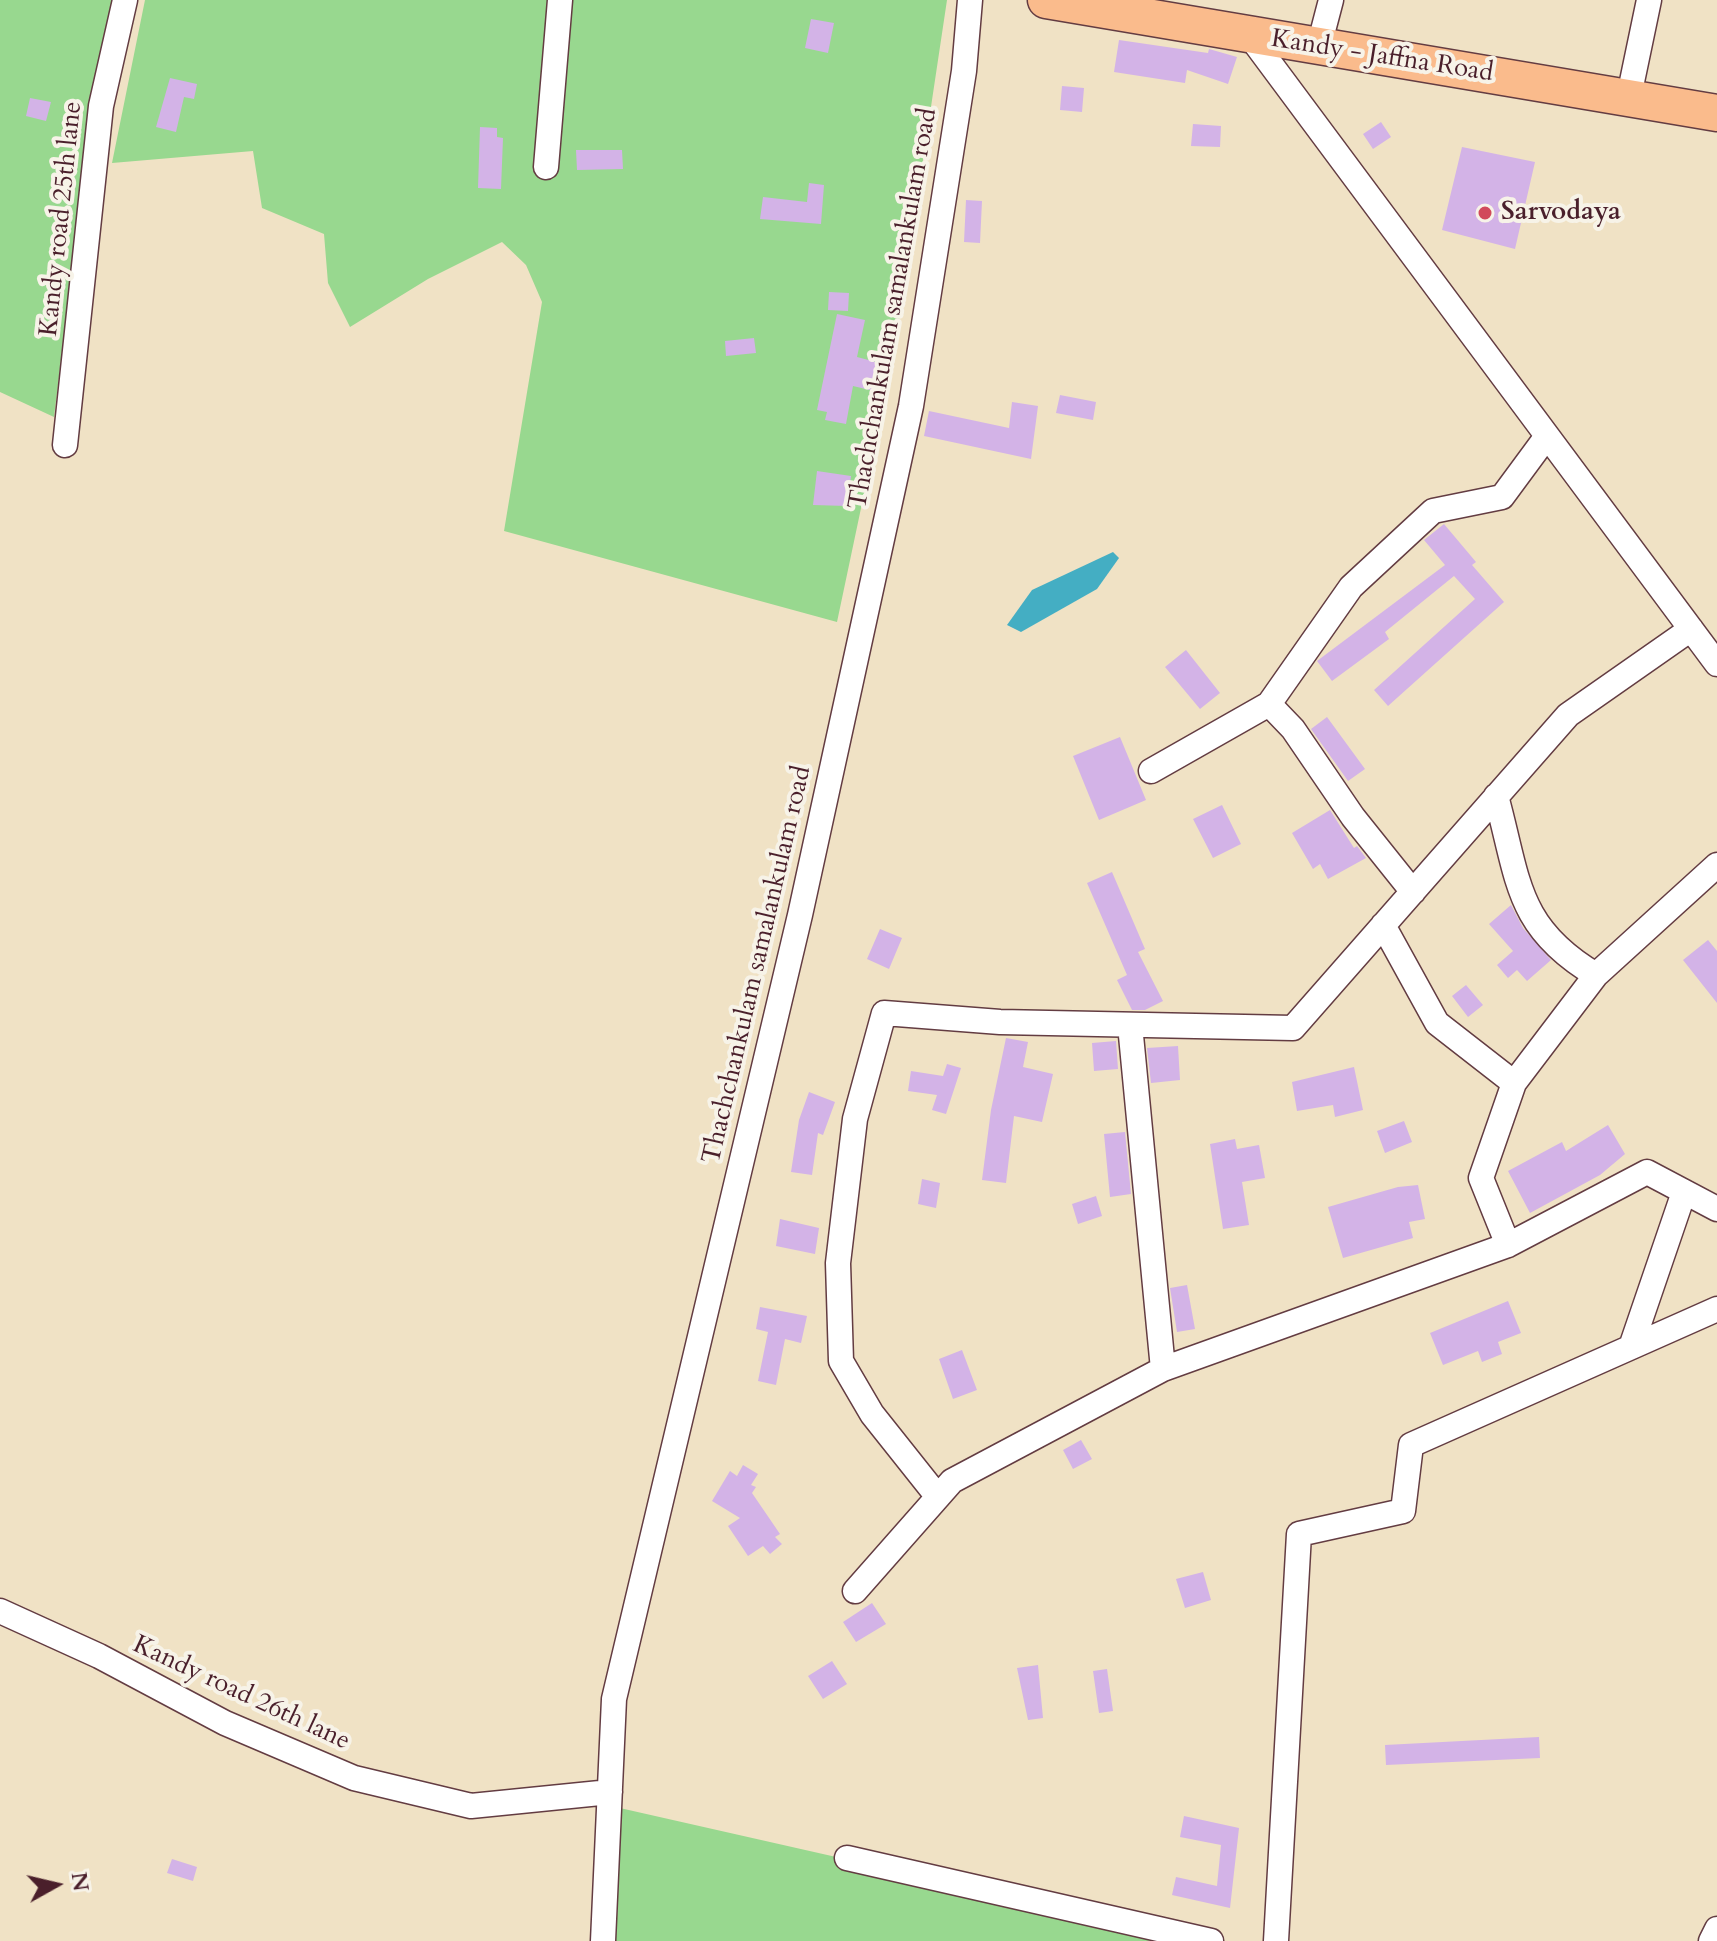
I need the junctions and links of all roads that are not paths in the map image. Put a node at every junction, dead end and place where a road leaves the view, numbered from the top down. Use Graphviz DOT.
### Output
graph roads {
  1 [pos="125,0"];
  2 [pos="560,0"];
  3 [pos="970,0"];
  4 [pos="1046,0"];
  5 [pos="1331,0"];
  6 [pos="1649,0"];
  7 [pos="1249,35"];
  8 [pos="1319,46"];
  9 [pos="1629,96"];
  10 [pos="1717,113"];
  11 [pos="546,167"];
  12 [pos="1547,436"];
  13 [pos="65,445"];
  14 [pos="1691,629"];
  15 [pos="1717,664"];
  16 [pos="1269,704"];
  17 [pos="1151,771"];
  18 [pos="1496,796"];
  19 [pos="1717,865"];
  20 [pos="1413,892"];
  21 [pos="1383,925"];
  22 [pos="1596,975"];
  23 [pos="1130,1025"];
  24 [pos="1514,1083"];
  25 [pos="1684,1192"];
  26 [pos="1717,1209"];
  27 [pos="1508,1245"];
  28 [pos="1717,1309"];
  29 [pos="1631,1347"];
  30 [pos="1163,1369"];
  31 [pos="938,1497"];
  32 [pos="855,1591"];
  33 [pos="0,1611"];
  34 [pos="610,1792"];
  35 [pos="847,1858"];
  36 [pos="1717,1929"];
  37 [pos="603,1941"];
  38 [pos="1211,1941"];
  39 [pos="1276,1941"];
  40 [pos="1711,1941"];
  1 -- 13 [label="street, Kandy road 25th lane"];
  2 -- 11 [label="street"];
  3 -- 34 [label="street, Thachchankulam samalankulam road"];
  4 -- 7 [label="highway, Kandy - Jaffna Road"];
  5 -- 8 [label="street"];
  6 -- 9 [label="street"];
  7 -- 8 [label="highway, Kandy - Jaffna Road"];
  7 -- 12 [label="street"];
  8 -- 9 [label="highway, Kandy - Jaffna Road"];
  9 -- 10 [label="highway, Kandy - Jaffna Road"];
  12 -- 14 [label="street"];
  12 -- 16 [label="street"];
  14 -- 15 [label="street"];
  14 -- 18 [label="street"];
  16 -- 17 [label="street"];
  16 -- 20 [label="street"];
  18 -- 20 [label="street"];
  18 -- 22 [label="street"];
  19 -- 22 [label="street"];
  20 -- 21 [label="street"];
  21 -- 23 [label="street"];
  21 -- 24 [label="street"];
  22 -- 24 [label="street"];
  23 -- 30 [label="street"];
  23 -- 31 [label="street"];
  24 -- 27 [label="street"];
  25 -- 26 [label="street"];
  25 -- 27 [label="street"];
  25 -- 29 [label="street"];
  27 -- 30 [label="street"];
  28 -- 29 [label="street"];
  29 -- 39 [label="street"];
  30 -- 31 [label="street"];
  31 -- 32 [label="street"];
  33 -- 34 [label="street, Kandy road 26th lane"];
  34 -- 37 [label="street, Thachchankulam samalankulam road"];
  35 -- 38 [label="street"];
  36 -- 40 [label="street"];
}
